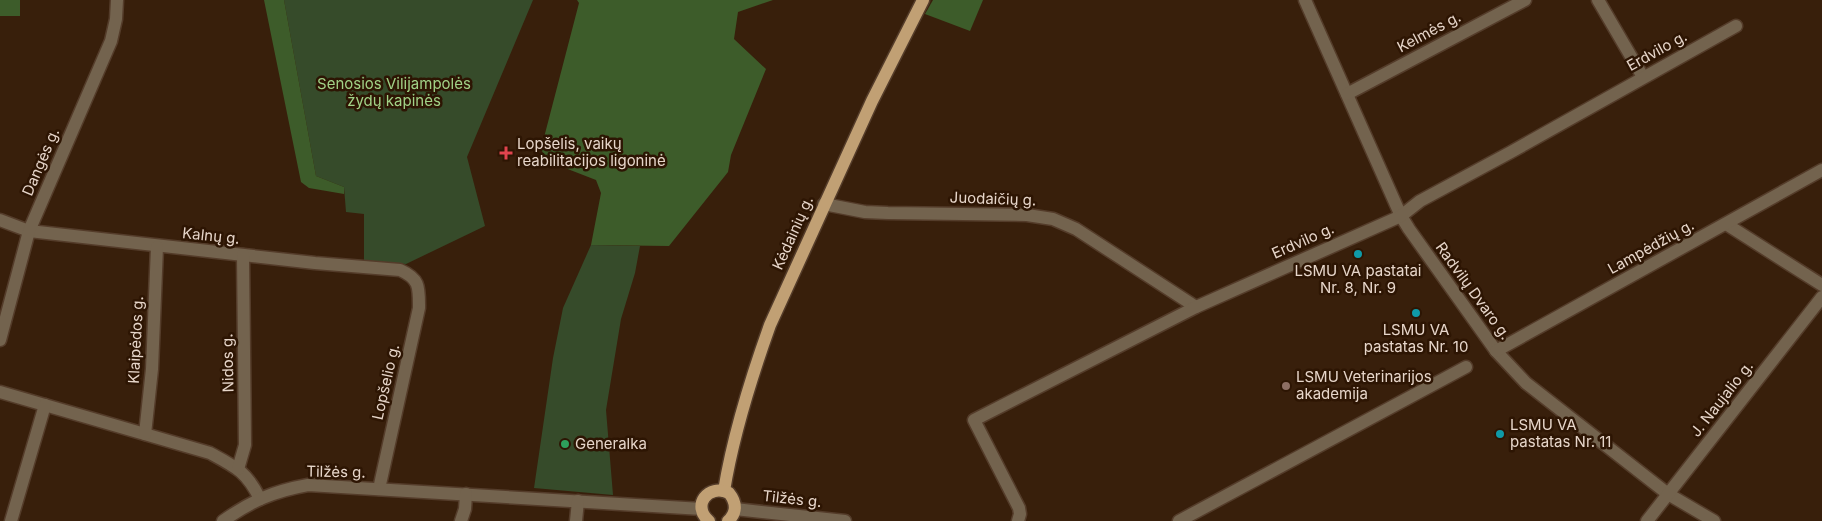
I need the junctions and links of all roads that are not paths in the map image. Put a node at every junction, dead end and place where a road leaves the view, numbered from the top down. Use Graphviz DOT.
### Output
graph roads {
  1 [pos="118,0"];
  2 [pos="923,0"];
  3 [pos="1305,0"];
  4 [pos="1525,0"];
  5 [pos="1598,0"];
  6 [pos="1736,26"];
  7 [pos="1643,77"];
  8 [pos="1348,94"];
  9 [pos="1822,170"];
  10 [pos="824,204"];
  11 [pos="1401,216"];
  12 [pos="0,220"];
  13 [pos="1726,224"];
  14 [pos="29,232"];
  15 [pos="157,247"];
  16 [pos="243,255"];
  17 [pos="417,281"];
  18 [pos="1822,285"];
  19 [pos="1822,297"];
  20 [pos="1196,307"];
  21 [pos="0,340"];
  22 [pos="1496,351"];
  23 [pos="1466,367"];
  24 [pos="0,392"];
  25 [pos="45,405"];
  26 [pos="145,434"];
  27 [pos="238,469"];
  28 [pos="379,489"];
  29 [pos="724,491"];
  30 [pos="466,494"];
  31 [pos="1668,494"];
  32 [pos="260,499"];
  33 [pos="578,501"];
  34 [pos="702,509"];
  35 [pos="735,509"];
  36 [pos="11,521"];
  37 [pos="223,521"];
  38 [pos="461,521"];
  39 [pos="576,521"];
  40 [pos="709,521"];
  41 [pos="728,521"];
  42 [pos="845,521"];
  43 [pos="1018,521"];
  44 [pos="1179,521"];
  45 [pos="1647,521"];
  46 [pos="1714,521"];
  1 -- 14 [label="street, Dangės g."];
  2 -- 10 [label="main road, Kėdainių g."];
  3 -- 8 [label="street, Radvilų Dvaro g."];
  4 -- 8 [label="street, Kelmės g."];
  5 -- 7 [label="street"];
  6 -- 7 [label="street, Erdvilo g."];
  7 -- 11 [label="street, Erdvilo g."];
  8 -- 11 [label="street, Radvilų Dvaro g."];
  9 -- 13 [label="street, Lampėdžių g."];
  10 -- 20 [label="street, Juodaičių g."];
  10 -- 29 [label="main road, Kėdainių g."];
  11 -- 20 [label="street, Erdvilo g."];
  11 -- 22 [label="street, Radvilų Dvaro g."];
  12 -- 14 [label="street, Kalnų g."];
  13 -- 18 [label="street"];
  13 -- 22 [label="street, Lampėdžių g."];
  14 -- 15 [label="street, Kalnų g."];
  14 -- 21 [label="street, Dangės g."];
  15 -- 16 [label="street, Kalnų g."];
  15 -- 26 [label="street, Klaipėdos g."];
  16 -- 17 [label="street, Kalnų g."];
  16 -- 27 [label="street, Nidos g."];
  17 -- 28 [label="street, Lopšelio g."];
  19 -- 31 [label="street, J. Naujalio g."];
  20 -- 43 [label="street, Erdvilo g."];
  22 -- 31 [label="street, Radvilų Dvaro g."];
  23 -- 44 [label="street"];
  24 -- 25 [label="street"];
  25 -- 26 [label="street"];
  25 -- 36 [label="street"];
  26 -- 27 [label="street"];
  27 -- 32 [label="street"];
  28 -- 30 [label="street, Tilžės g."];
  28 -- 32 [label="street, Tilžės g."];
  29 -- 34 [label="main road"];
  29 -- 35 [label="main road"];
  30 -- 33 [label="street, Tilžės g."];
  30 -- 38 [label="street"];
  31 -- 45 [label="street, J. Naujalio g."];
  31 -- 46 [label="street, Radvilų Dvaro g."];
  32 -- 37 [label="street, Tilžės g."];
  33 -- 34 [label="street, Tilžės g."];
  33 -- 39 [label="street"];
  34 -- 40 [label="main road"];
  35 -- 41 [label="main road"];
  35 -- 42 [label="street, Tilžės g."];
}
